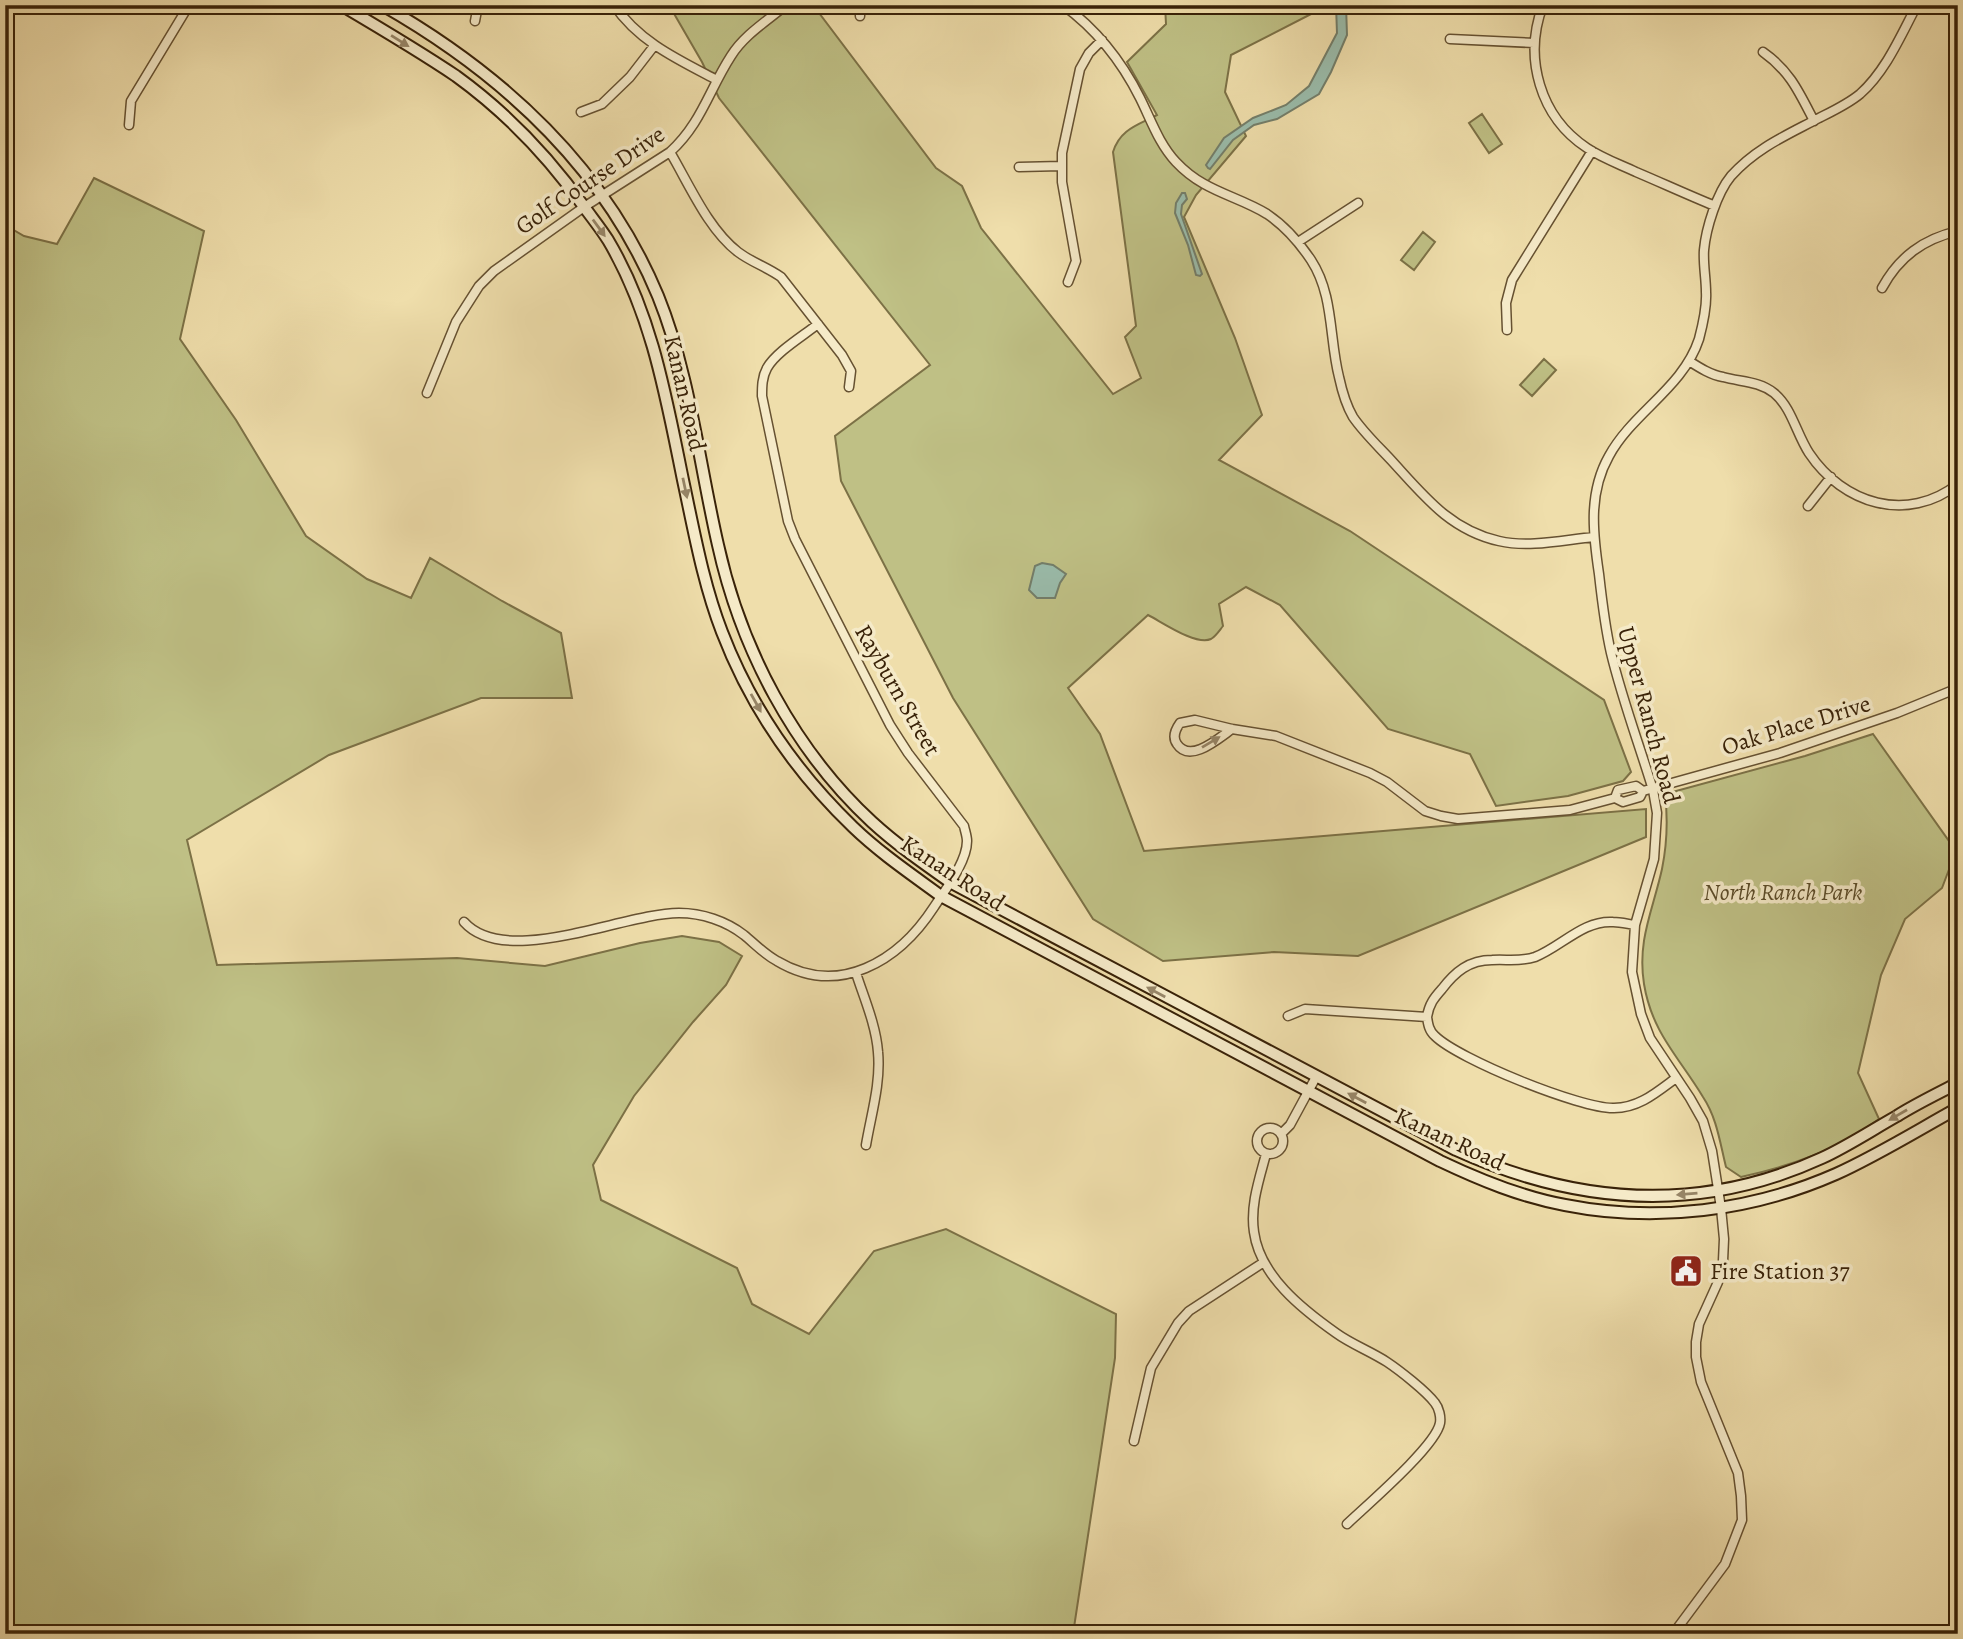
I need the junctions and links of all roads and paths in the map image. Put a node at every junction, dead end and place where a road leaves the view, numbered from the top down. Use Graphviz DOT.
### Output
graph roads {
  1 [pos="189,5"];
  2 [pos="341,5"];
  3 [pos="382,5"];
  4 [pos="478,5"];
  5 [pos="614,5"];
  6 [pos="786,5"];
  7 [pos="860,5"];
  8 [pos="1063,5"];
  9 [pos="1543,5"];
  10 [pos="1917,5"];
  11 [pos="860,16"];
  12 [pos="475,21"];
  13 [pos="1450,39"];
  14 [pos="1102,40"];
  15 [pos="1534,44"];
  16 [pos="654,46"];
  17 [pos="1763,52"];
  18 [pos="717,80"];
  19 [pos="581,112"];
  20 [pos="1814,121"];
  21 [pos="129,125"];
  22 [pos="1592,151"];
  23 [pos="670,152"];
  24 [pos="1061,166"];
  25 [pos="1019,167"];
  26 [pos="603,196"];
  27 [pos="1357,203"];
  28 [pos="1715,206"];
  29 [pos="584,207"];
  30 [pos="1958,231"];
  31 [pos="1298,242"];
  32 [pos="1068,282"];
  33 [pos="1882,288"];
  34 [pos="818,324"];
  35 [pos="1507,330"];
  36 [pos="1689,361"];
  37 [pos="849,387"];
  38 [pos="427,393"];
  39 [pos="1831,477"];
  40 [pos="1958,484"];
  41 [pos="1808,506"];
  42 [pos="1594,537"];
  43 [pos="1958,688"];
  44 [pos="1232,729"];
  45 [pos="1653,790"];
  46 [pos="950,882"];
  47 [pos="941,896"];
  48 [pos="464,922"];
  49 [pos="1635,925"];
  50 [pos="856,972"];
  51 [pos="1288,1016"];
  52 [pos="1427,1017"];
  53 [pos="1317,1077"];
  54 [pos="1676,1078"];
  55 [pos="1958,1083"];
  56 [pos="1309,1092"];
  57 [pos="1958,1108"];
  58 [pos="1281,1134"];
  59 [pos="866,1145"];
  60 [pos="1266,1154"];
  61 [pos="1718,1191"];
  62 [pos="1721,1208"];
  63 [pos="1264,1262"];
  64 [pos="1134,1441"];
  65 [pos="1347,1524"];
  66 [pos="1673,1634"];
  1 -- 21 [label="street"];
  2 -- 29 [label="main road, Kanan Road, one-way"];
  3 -- 26 [label="main road, Kanan Road"];
  4 -- 12 [label="street"];
  5 -- 16 [label="street"];
  6 -- 18 [label="street, Golf Course Drive"];
  7 -- 11 [label="street"];
  8 -- 14 [label="street"];
  9 -- 15 [label="street"];
  10 -- 20 [label="street, Upper Ranch Road"];
  13 -- 15 [label="street"];
  14 -- 24 [label="street"];
  14 -- 31 [label="street"];
  15 -- 22 [label="street"];
  16 -- 18 [label="street"];
  16 -- 19 [label="street"];
  17 -- 20 [label="street"];
  18 -- 23 [label="street, Golf Course Drive"];
  20 -- 28 [label="street, Upper Ranch Road"];
  22 -- 28 [label="street"];
  22 -- 35 [label="street"];
  23 -- 26 [label="street, Golf Course Drive"];
  23 -- 34 [label="street"];
  24 -- 25 [label="street"];
  24 -- 32 [label="street"];
  26 -- 29 [label="street, Golf Course Drive"];
  26 -- 46 [label="main road, Kanan Road"];
  27 -- 31 [label="street"];
  28 -- 36 [label="street, Upper Ranch Road"];
  29 -- 38 [label="street, Golf Course Drive"];
  29 -- 47 [label="main road, Kanan Road, one-way"];
  30 -- 33 [label="street"];
  31 -- 42 [label="street"];
  34 -- 37 [label="street"];
  34 -- 46 [label="street, Rayburn Street"];
  36 -- 39 [label="street"];
  36 -- 42 [label="street, Upper Ranch Road"];
  39 -- 40 [label="street"];
  39 -- 41 [label="street"];
  42 -- 45 [label="street, Upper Ranch Road"];
  43 -- 45 [label="street, Oak Place Drive"];
  44 -- 44 [label="street, Oak Place Drive, one-way"];
  44 -- 45 [label="street, Oak Place Drive"];
  45 -- 49 [label="street, Upper Ranch Road"];
  46 -- 47 [label="street, Rayburn Street"];
  53 -- 46 [label="main road, Kanan Road, one-way"];
  47 -- 50 [label="street, Rayburn Street"];
  47 -- 56 [label="main road, Kanan Road"];
  48 -- 50 [label="street, Rayburn Street"];
  49 -- 52 [label="street"];
  49 -- 54 [label="street, Upper Ranch Road"];
  50 -- 59 [label="street"];
  51 -- 52 [label="street"];
  52 -- 54 [label="street"];
  53 -- 56 [label="street"];
  61 -- 53 [label="main road, Kanan Road, one-way"];
  54 -- 61 [label="street, Upper Ranch Road"];
  55 -- 61 [label="main road, Kanan Road, one-way"];
  56 -- 58 [label="street"];
  56 -- 62 [label="main road, Kanan Road"];
  57 -- 62 [label="main road, Kanan Road"];
  58 -- 60 [label="street"];
  58 -- 60 [label="street"];
  60 -- 63 [label="street"];
  61 -- 62 [label="street, Upper Ranch Road"];
  62 -- 66 [label="street, Upper Ranch Road"];
  63 -- 64 [label="street"];
  63 -- 65 [label="street"];
}
